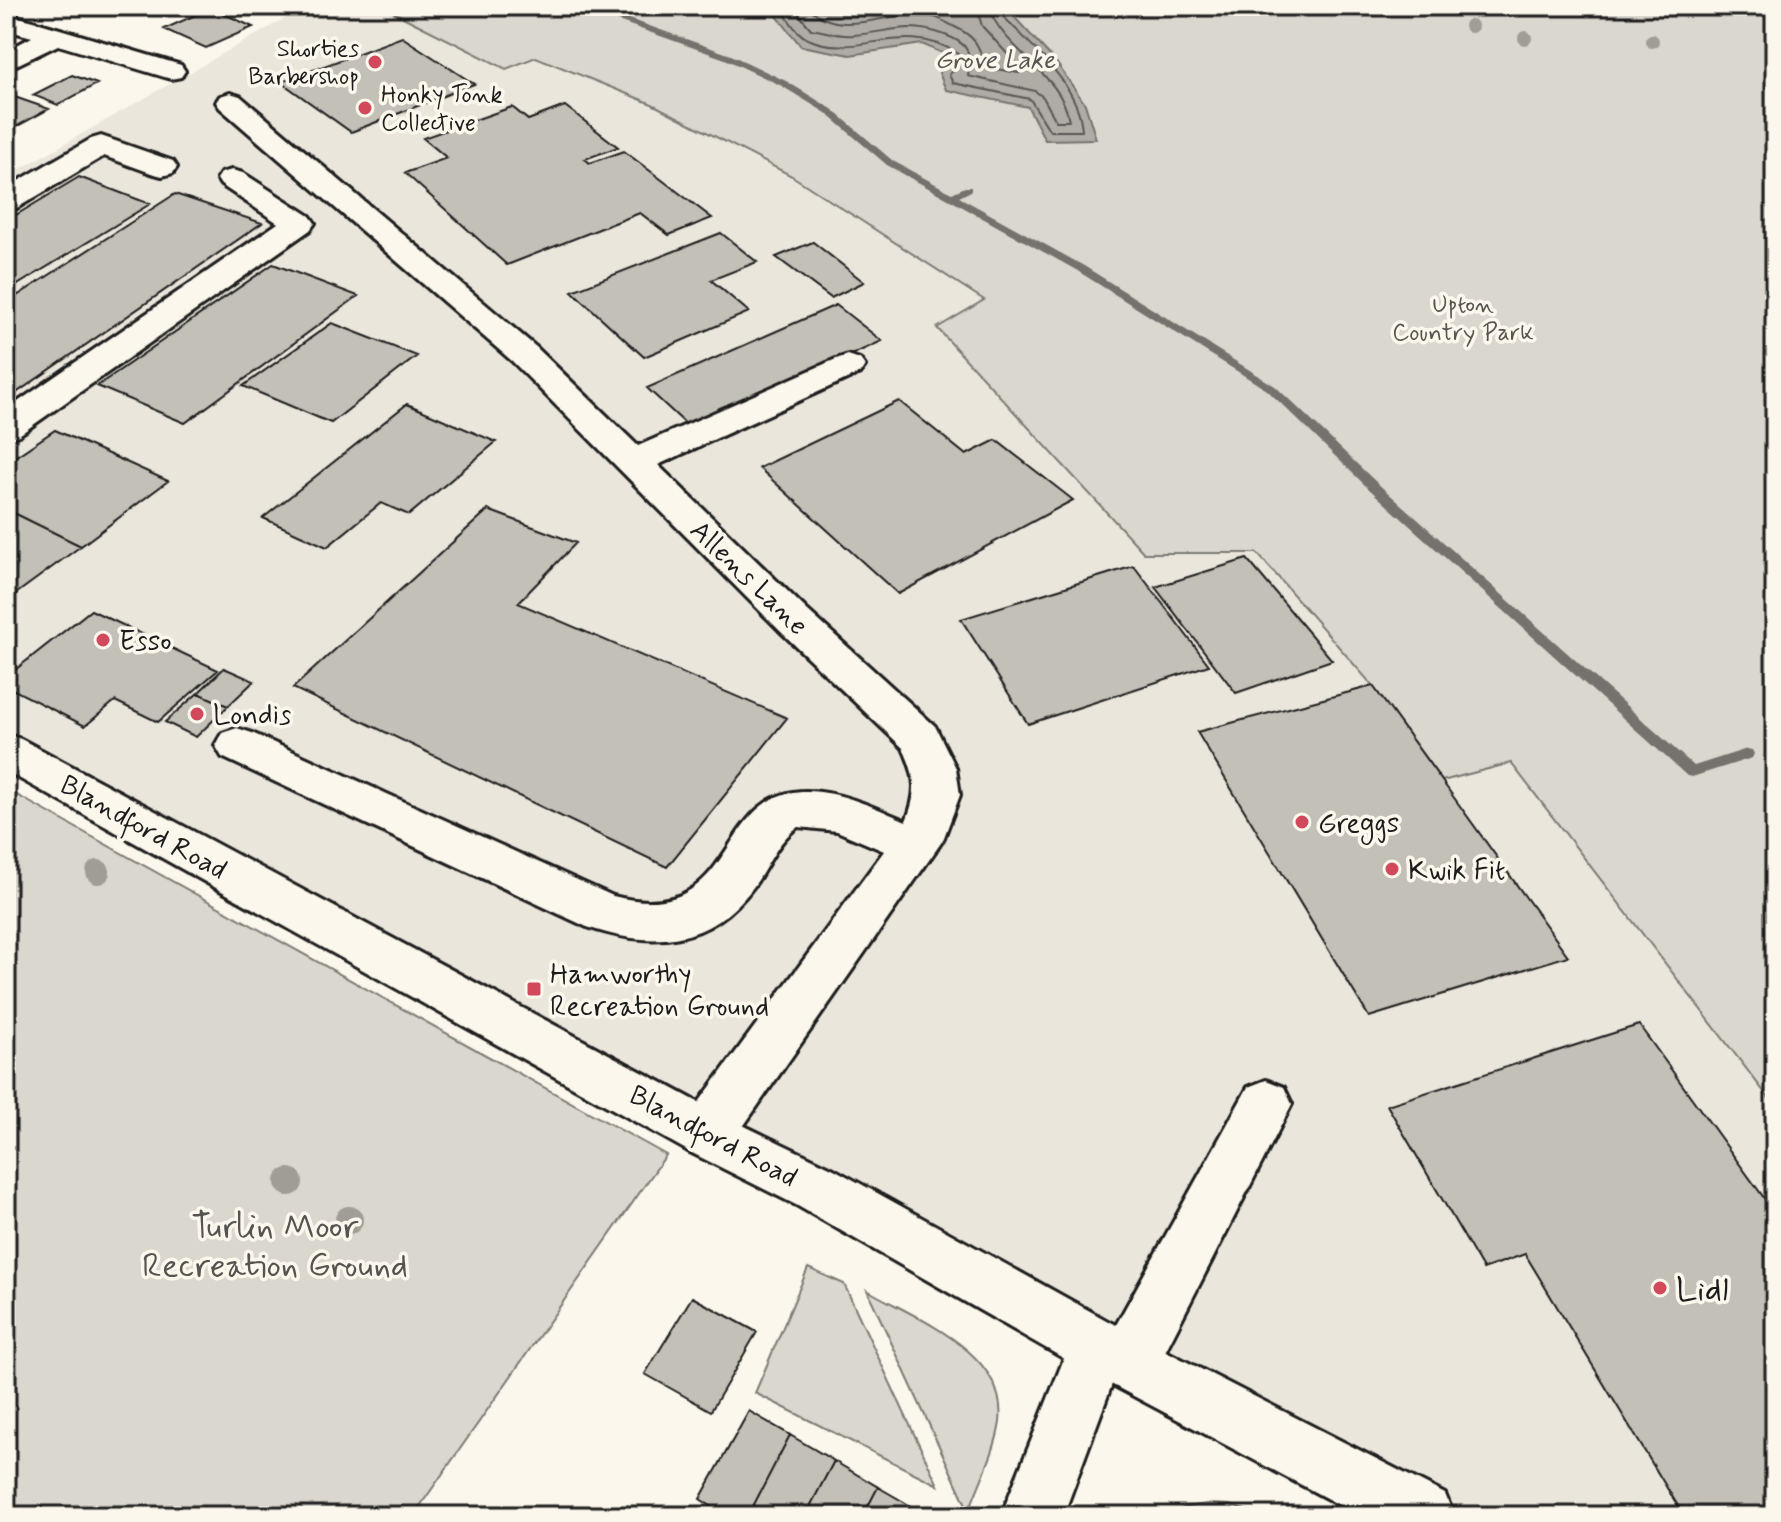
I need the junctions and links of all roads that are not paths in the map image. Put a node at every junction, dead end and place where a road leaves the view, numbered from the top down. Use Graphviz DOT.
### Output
graph roads {
  1 [pos="6,21"];
  2 [pos="57,35"];
  3 [pos="6,62"];
  4 [pos="171,71"];
  5 [pos="230,102"];
  6 [pos="162,167"];
  7 [pos="232,179"];
  8 [pos="6,201"];
  9 [pos="848,366"];
  10 [pos="6,427"];
  11 [pos="633,462"];
  12 [pos="237,745"];
  13 [pos="6,751"];
  14 [pos="914,844"];
  15 [pos="1266,1104"];
  16 [pos="707,1134"];
  17 [pos="1112,1354"];
  18 [pos="1032,1516"];
  19 [pos="1423,1516"];
  1 -- 2 [label="street"];
  2 -- 3 [label="street"];
  2 -- 4 [label="street"];
  5 -- 11 [label="street, Allens Lane"];
  6 -- 8 [label="street"];
  7 -- 10 [label="street"];
  9 -- 11 [label="street"];
  11 -- 14 [label="street, Allens Lane"];
  12 -- 14 [label="street"];
  13 -- 16 [label="street, Blandford Road"];
  14 -- 16 [label="street, Allens Lane"];
  15 -- 17 [label="street"];
  16 -- 17 [label="street, Blandford Road"];
  17 -- 18 [label="street"];
  17 -- 19 [label="street, Blandford Road"];
}
